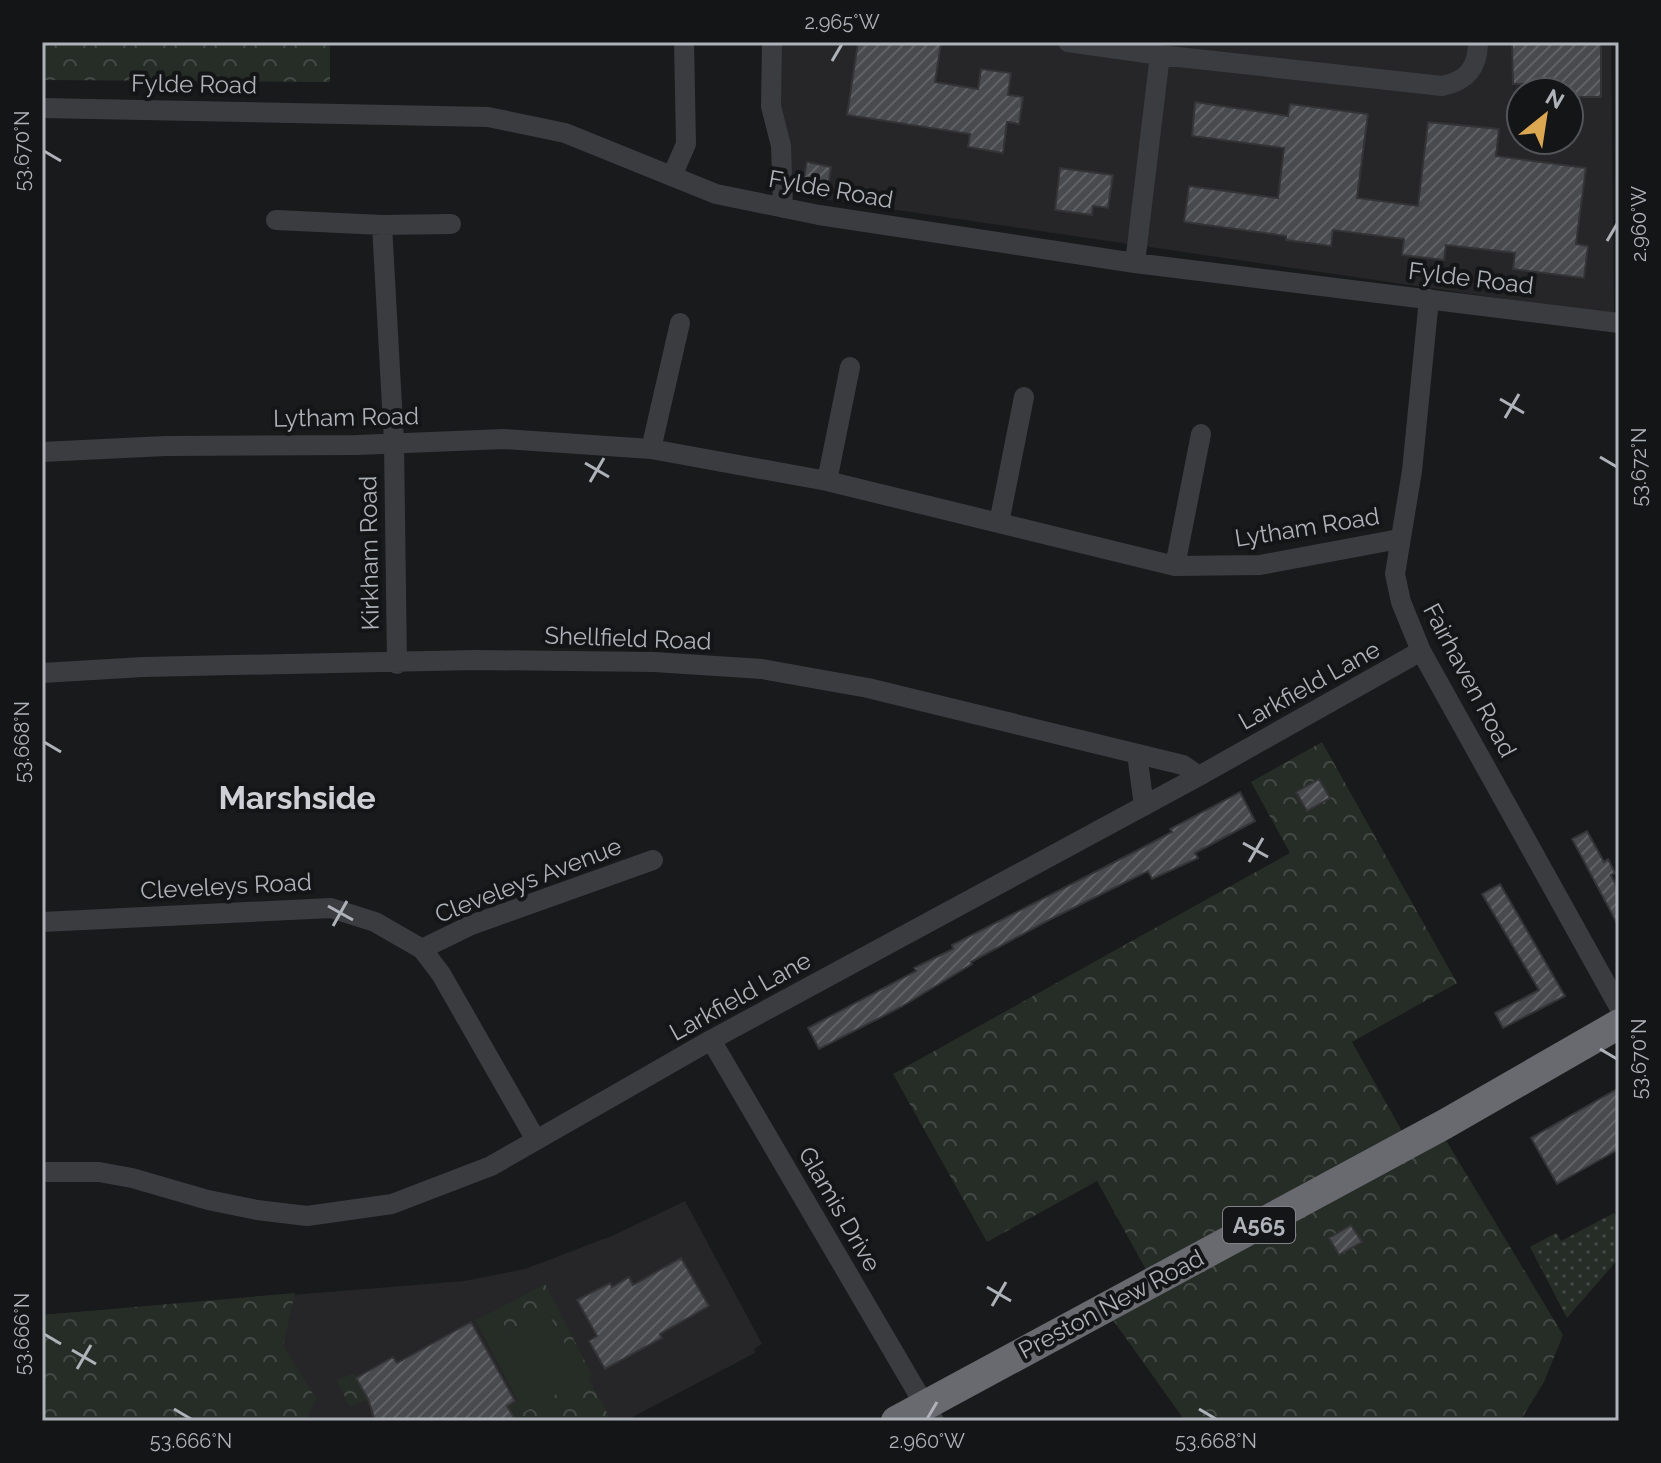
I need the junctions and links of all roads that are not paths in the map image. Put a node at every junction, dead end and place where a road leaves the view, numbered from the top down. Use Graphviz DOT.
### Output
graph roads {
  1 [pos="684,42"];
  2 [pos="772,42"];
  3 [pos="1068,42"];
  4 [pos="1478,42"];
  5 [pos="1160,55"];
  6 [pos="42,108"];
  7 [pos="672,176"];
  8 [pos="783,208"];
  9 [pos="276,220"];
  10 [pos="451,224"];
  11 [pos="382,225"];
  12 [pos="1135,263"];
  13 [pos="1429,299"];
  14 [pos="680,323"];
  15 [pos="1619,323"];
  16 [pos="850,367"];
  17 [pos="1024,397"];
  18 [pos="1201,434"];
  19 [pos="394,442"];
  20 [pos="651,449"];
  21 [pos="42,452"];
  22 [pos="827,481"];
  23 [pos="999,523"];
  24 [pos="1399,539"];
  25 [pos="1175,566"];
  26 [pos="1421,651"];
  27 [pos="397,664"];
  28 [pos="42,673"];
  29 [pos="1137,754"];
  30 [pos="1199,776"];
  31 [pos="1144,806"];
  32 [pos="653,860"];
  33 [pos="42,922"];
  34 [pos="422,949"];
  35 [pos="1619,1007"];
  36 [pos="1619,1024"];
  37 [pos="711,1040"];
  38 [pos="536,1140"];
  39 [pos="42,1172"];
  40 [pos="929,1413"];
  41 [pos="896,1421"];
  1 -- 7 [label="street"];
  2 -- 8 [label="street"];
  3 -- 5 [label="street"];
  4 -- 5 [label="street"];
  5 -- 12 [label="street"];
  6 -- 7 [label="street, Fylde Road"];
  7 -- 8 [label="street, Fylde Road"];
  8 -- 12 [label="street, Fylde Road"];
  9 -- 11 [label="street"];
  10 -- 11 [label="street"];
  11 -- 19 [label="street, Kirkham Road"];
  12 -- 13 [label="street, Fylde Road"];
  13 -- 15 [label="street, Fylde Road"];
  13 -- 24 [label="street, Fairhaven Road"];
  14 -- 20 [label="street"];
  16 -- 22 [label="street"];
  17 -- 23 [label="street"];
  18 -- 25 [label="street"];
  19 -- 20 [label="street, Lytham Road"];
  19 -- 21 [label="street, Lytham Road"];
  19 -- 27 [label="street, Kirkham Road"];
  20 -- 22 [label="street, Lytham Road"];
  22 -- 23 [label="street, Lytham Road"];
  23 -- 25 [label="street, Lytham Road"];
  24 -- 25 [label="street, Lytham Road"];
  24 -- 26 [label="street, Fairhaven Road"];
  26 -- 30 [label="street, Larkfield Lane"];
  26 -- 35 [label="street, Fairhaven Road"];
  27 -- 28 [label="street, Shellfield Road"];
  27 -- 29 [label="street, Shellfield Road"];
  29 -- 30 [label="street, Shellfield Road"];
  29 -- 31 [label="street"];
  30 -- 31 [label="street, Larkfield Lane"];
  31 -- 37 [label="street, Larkfield Lane"];
  32 -- 34 [label="street, Cleveleys Avenue"];
  33 -- 34 [label="street, Cleveleys Road"];
  34 -- 38 [label="street, Cleveleys Road"];
  36 -- 40 [label="highway, Preston New Road / A565"];
  37 -- 38 [label="street, Larkfield Lane"];
  37 -- 40 [label="street, Glamis Drive"];
  38 -- 39 [label="street, Larkfield Lane"];
  40 -- 41 [label="highway, Preston New Road / A565"];
}
